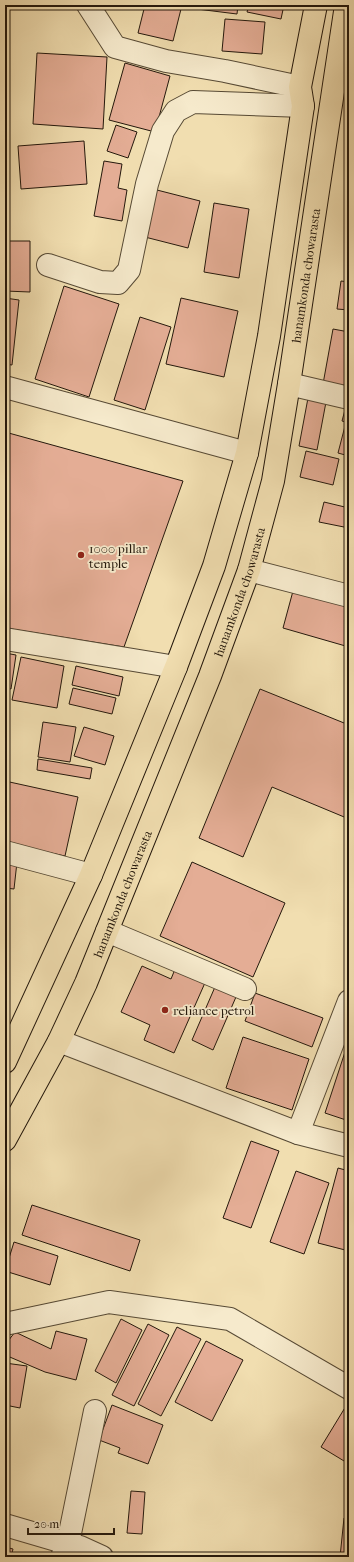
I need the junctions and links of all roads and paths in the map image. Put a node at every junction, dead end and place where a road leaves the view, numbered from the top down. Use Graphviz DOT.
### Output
graph roads {
  1 [pos="88,5"];
  2 [pos="316,5"];
  3 [pos="346,5"];
  4 [pos="301,96"];
  5 [pos="48,265"];
  6 [pos="289,384"];
  7 [pos="5,387"];
  8 [pos="349,398"];
  9 [pos="247,453"];
  10 [pos="249,570"];
  11 [pos="349,596"];
  12 [pos="5,639"];
  13 [pos="176,667"];
  14 [pos="5,852"];
  15 [pos="91,875"];
  16 [pos="107,931"];
  17 [pos="246,989"];
  18 [pos="349,1001"];
  19 [pos="59,1041"];
  20 [pos="5,1062"];
  21 [pos="298,1133"];
  22 [pos="5,1140"];
  23 [pos="349,1146"];
  24 [pos="5,1324"];
  25 [pos="349,1388"];
  26 [pos="95,1411"];
  27 [pos="5,1525"];
  28 [pos="65,1550"];
  29 [pos="102,1557"];
  1 -- 4 [label="street"];
  2 -- 4 [label="highway"];
  3 -- 6 [label="highway, hanamkonda chowarasta"];
  4 -- 5 [label="street"];
  4 -- 9 [label="highway"];
  6 -- 8 [label="street"];
  6 -- 10 [label="highway, hanamkonda chowarasta"];
  7 -- 9 [label="street"];
  9 -- 13 [label="highway"];
  10 -- 11 [label="street"];
  10 -- 16 [label="highway, hanamkonda chowarasta"];
  12 -- 13 [label="street"];
  13 -- 15 [label="highway"];
  14 -- 15 [label="street"];
  15 -- 20 [label="highway"];
  16 -- 17 [label="street"];
  16 -- 19 [label="highway, hanamkonda chowarasta"];
  18 -- 21 [label="street"];
  19 -- 21 [label="street"];
  19 -- 22 [label="highway, hanamkonda chowarasta"];
  21 -- 23 [label="street"];
  24 -- 25 [label="street"];
  26 -- 28 [label="street"];
  27 -- 28 [label="street"];
  28 -- 29 [label="street"];
}
